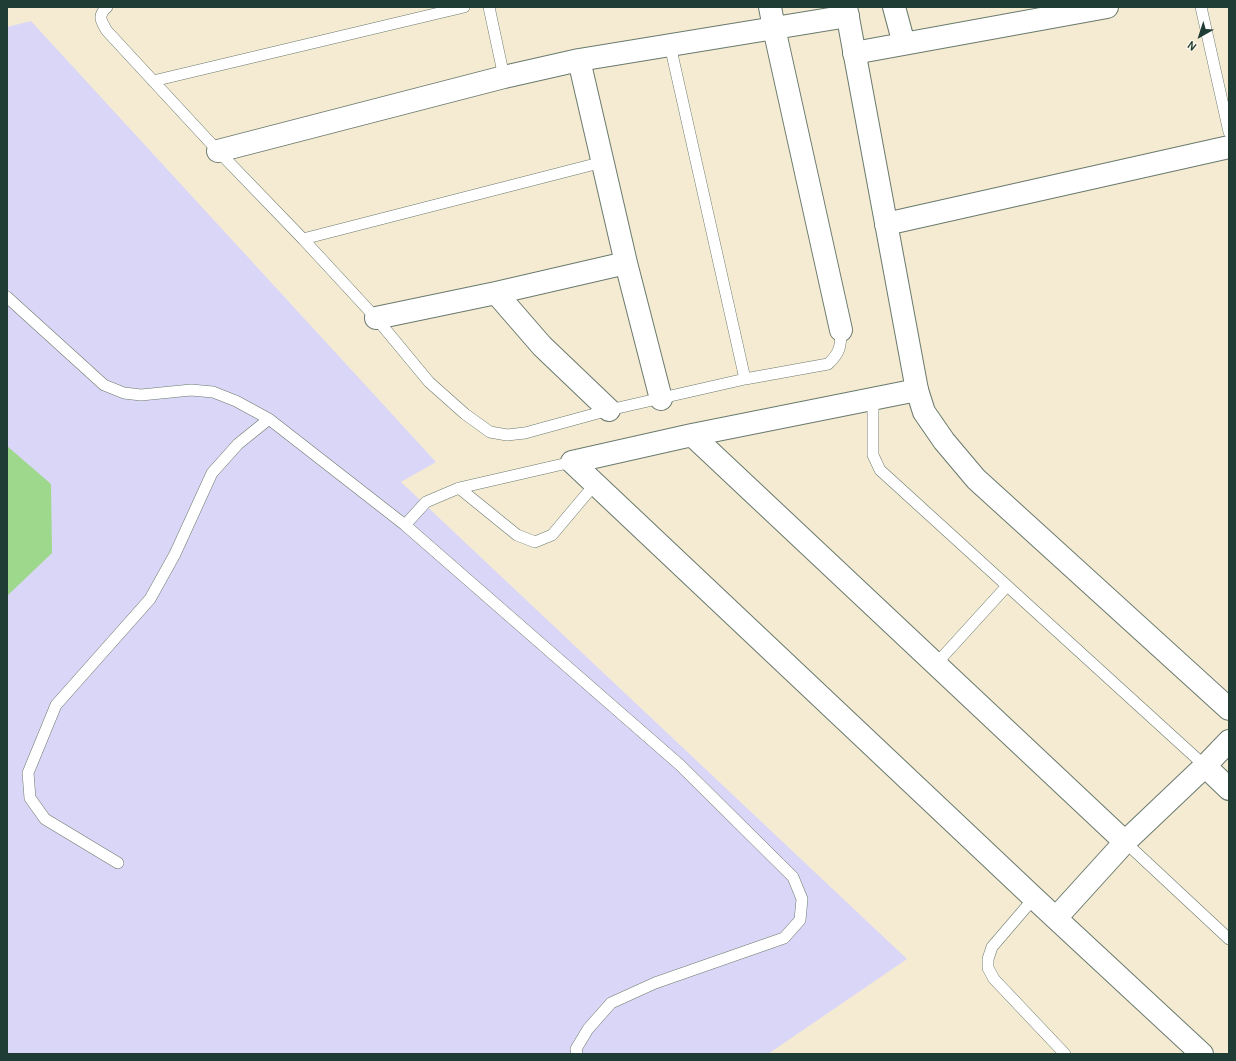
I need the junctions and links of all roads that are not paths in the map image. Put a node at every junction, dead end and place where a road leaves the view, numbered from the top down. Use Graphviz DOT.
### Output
graph roads {
  1 [pos="107,7"];
  2 [pos="464,7"];
  3 [pos="489,7"];
  4 [pos="770,7"];
  5 [pos="894,7"];
  6 [pos="1106,7"];
  7 [pos="1201,7"];
  8 [pos="847,12"];
  9 [pos="774,28"];
  10 [pos="904,44"];
  11 [pos="670,45"];
  12 [pos="854,52"];
  13 [pos="579,60"];
  14 [pos="504,77"];
  15 [pos="153,81"];
  16 [pos="1229,132"];
  17 [pos="1229,147"];
  18 [pos="218,151"];
  19 [pos="602,162"];
  20 [pos="886,224"];
  21 [pos="303,239"];
  22 [pos="626,263"];
  23 [pos="496,293"];
  24 [pos="7,296"];
  25 [pos="376,318"];
  26 [pos="841,330"];
  27 [pos="745,379"];
  28 [pos="917,390"];
  29 [pos="873,398"];
  30 [pos="661,399"];
  31 [pos="609,410"];
  32 [pos="269,419"];
  33 [pos="692,435"];
  34 [pos="572,462"];
  35 [pos="595,484"];
  36 [pos="459,488"];
  37 [pos="405,525"];
  38 [pos="1007,586"];
  39 [pos="936,664"];
  40 [pos="1229,710"];
  41 [pos="1229,741"];
  42 [pos="1205,766"];
  43 [pos="1229,789"];
  44 [pos="1125,842"];
  45 [pos="118,863"];
  46 [pos="1034,898"];
  47 [pos="1056,918"];
  48 [pos="1229,939"];
  49 [pos="577,1054"];
  50 [pos="1065,1054"];
  51 [pos="1202,1054"];
  1 -- 15 [label="lane"];
  2 -- 15 [label="lane"];
  3 -- 14 [label="lane"];
  4 -- 9 [label="street"];
  5 -- 10 [label="street"];
  6 -- 10 [label="street"];
  7 -- 16 [label="lane"];
  8 -- 9 [label="street"];
  8 -- 12 [label="street"];
  9 -- 11 [label="street"];
  9 -- 26 [label="street"];
  10 -- 12 [label="street"];
  11 -- 13 [label="street"];
  11 -- 27 [label="lane"];
  12 -- 20 [label="street"];
  13 -- 14 [label="street"];
  13 -- 19 [label="street"];
  14 -- 18 [label="street"];
  15 -- 18 [label="lane"];
  17 -- 20 [label="street"];
  18 -- 21 [label="lane"];
  19 -- 21 [label="lane"];
  19 -- 22 [label="street"];
  20 -- 28 [label="street"];
  21 -- 25 [label="lane"];
  22 -- 23 [label="street"];
  22 -- 30 [label="street"];
  23 -- 25 [label="street"];
  23 -- 31 [label="street"];
  24 -- 32 [label="lane"];
  25 -- 31 [label="lane"];
  26 -- 27 [label="lane"];
  27 -- 30 [label="lane"];
  28 -- 29 [label="street"];
  28 -- 40 [label="street"];
  29 -- 33 [label="street"];
  29 -- 38 [label="lane"];
  30 -- 31 [label="lane"];
  32 -- 37 [label="lane"];
  32 -- 45 [label="lane"];
  33 -- 34 [label="street"];
  33 -- 39 [label="street"];
  34 -- 35 [label="street"];
  34 -- 36 [label="lane"];
  35 -- 36 [label="lane"];
  35 -- 46 [label="street"];
  36 -- 37 [label="lane"];
  37 -- 49 [label="lane"];
  38 -- 39 [label="lane"];
  38 -- 42 [label="lane"];
  39 -- 44 [label="street"];
  41 -- 42 [label="street"];
  42 -- 43 [label="street"];
  42 -- 44 [label="street"];
  44 -- 47 [label="street"];
  44 -- 48 [label="lane"];
  46 -- 47 [label="street"];
  46 -- 50 [label="lane"];
  47 -- 51 [label="street"];
}
